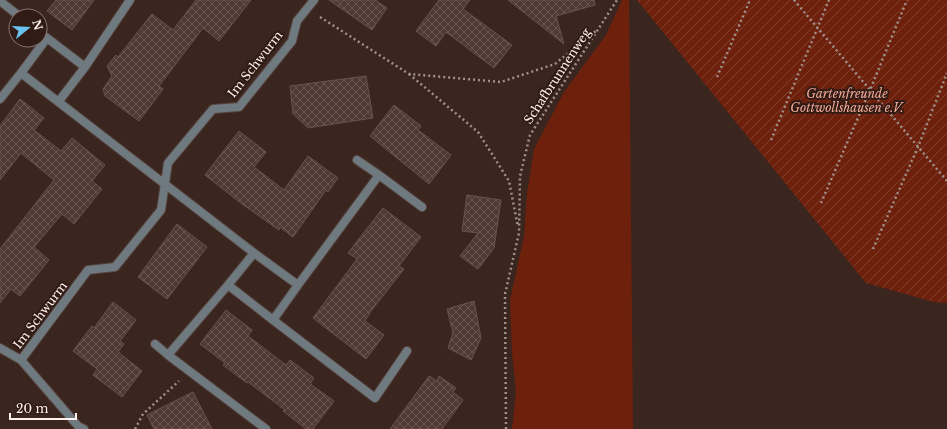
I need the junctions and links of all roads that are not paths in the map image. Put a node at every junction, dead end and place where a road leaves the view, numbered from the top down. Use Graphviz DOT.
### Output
graph roads {
  1 [pos="130,0"];
  2 [pos="314,0"];
  3 [pos="0,2"];
  4 [pos="8,8"];
  5 [pos="48,39"];
  6 [pos="40,48"];
  7 [pos="85,67"];
  8 [pos="21,73"];
  9 [pos="0,99"];
  10 [pos="59,101"];
  11 [pos="357,160"];
  12 [pos="379,175"];
  13 [pos="165,183"];
  14 [pos="422,207"];
  15 [pos="254,252"];
  16 [pos="228,285"];
  17 [pos="298,285"];
  18 [pos="273,320"];
  19 [pos="155,344"];
  20 [pos="0,348"];
  21 [pos="407,351"];
  22 [pos="168,355"];
  23 [pos="21,360"];
  24 [pos="84,429"];
  25 [pos="266,429"];
  1 -- 7 [label="street"];
  2 -- 13 [label="street, Im Schwurm"];
  3 -- 4 [label="street"];
  5 -- 7 [label="street"];
  6 -- 8 [label="street"];
  7 -- 10 [label="street"];
  8 -- 9 [label="street"];
  8 -- 10 [label="street"];
  10 -- 13 [label="street"];
  11 -- 12 [label="street"];
  12 -- 14 [label="street"];
  12 -- 17 [label="street"];
  13 -- 15 [label="street"];
  13 -- 23 [label="street, Im Schwurm"];
  15 -- 16 [label="street"];
  15 -- 17 [label="street"];
  16 -- 18 [label="street"];
  16 -- 22 [label="street"];
  17 -- 18 [label="street"];
  18 -- 21 [label="street"];
  19 -- 22 [label="street"];
  20 -- 23 [label="street"];
  22 -- 25 [label="street"];
  23 -- 24 [label="street"];
}
